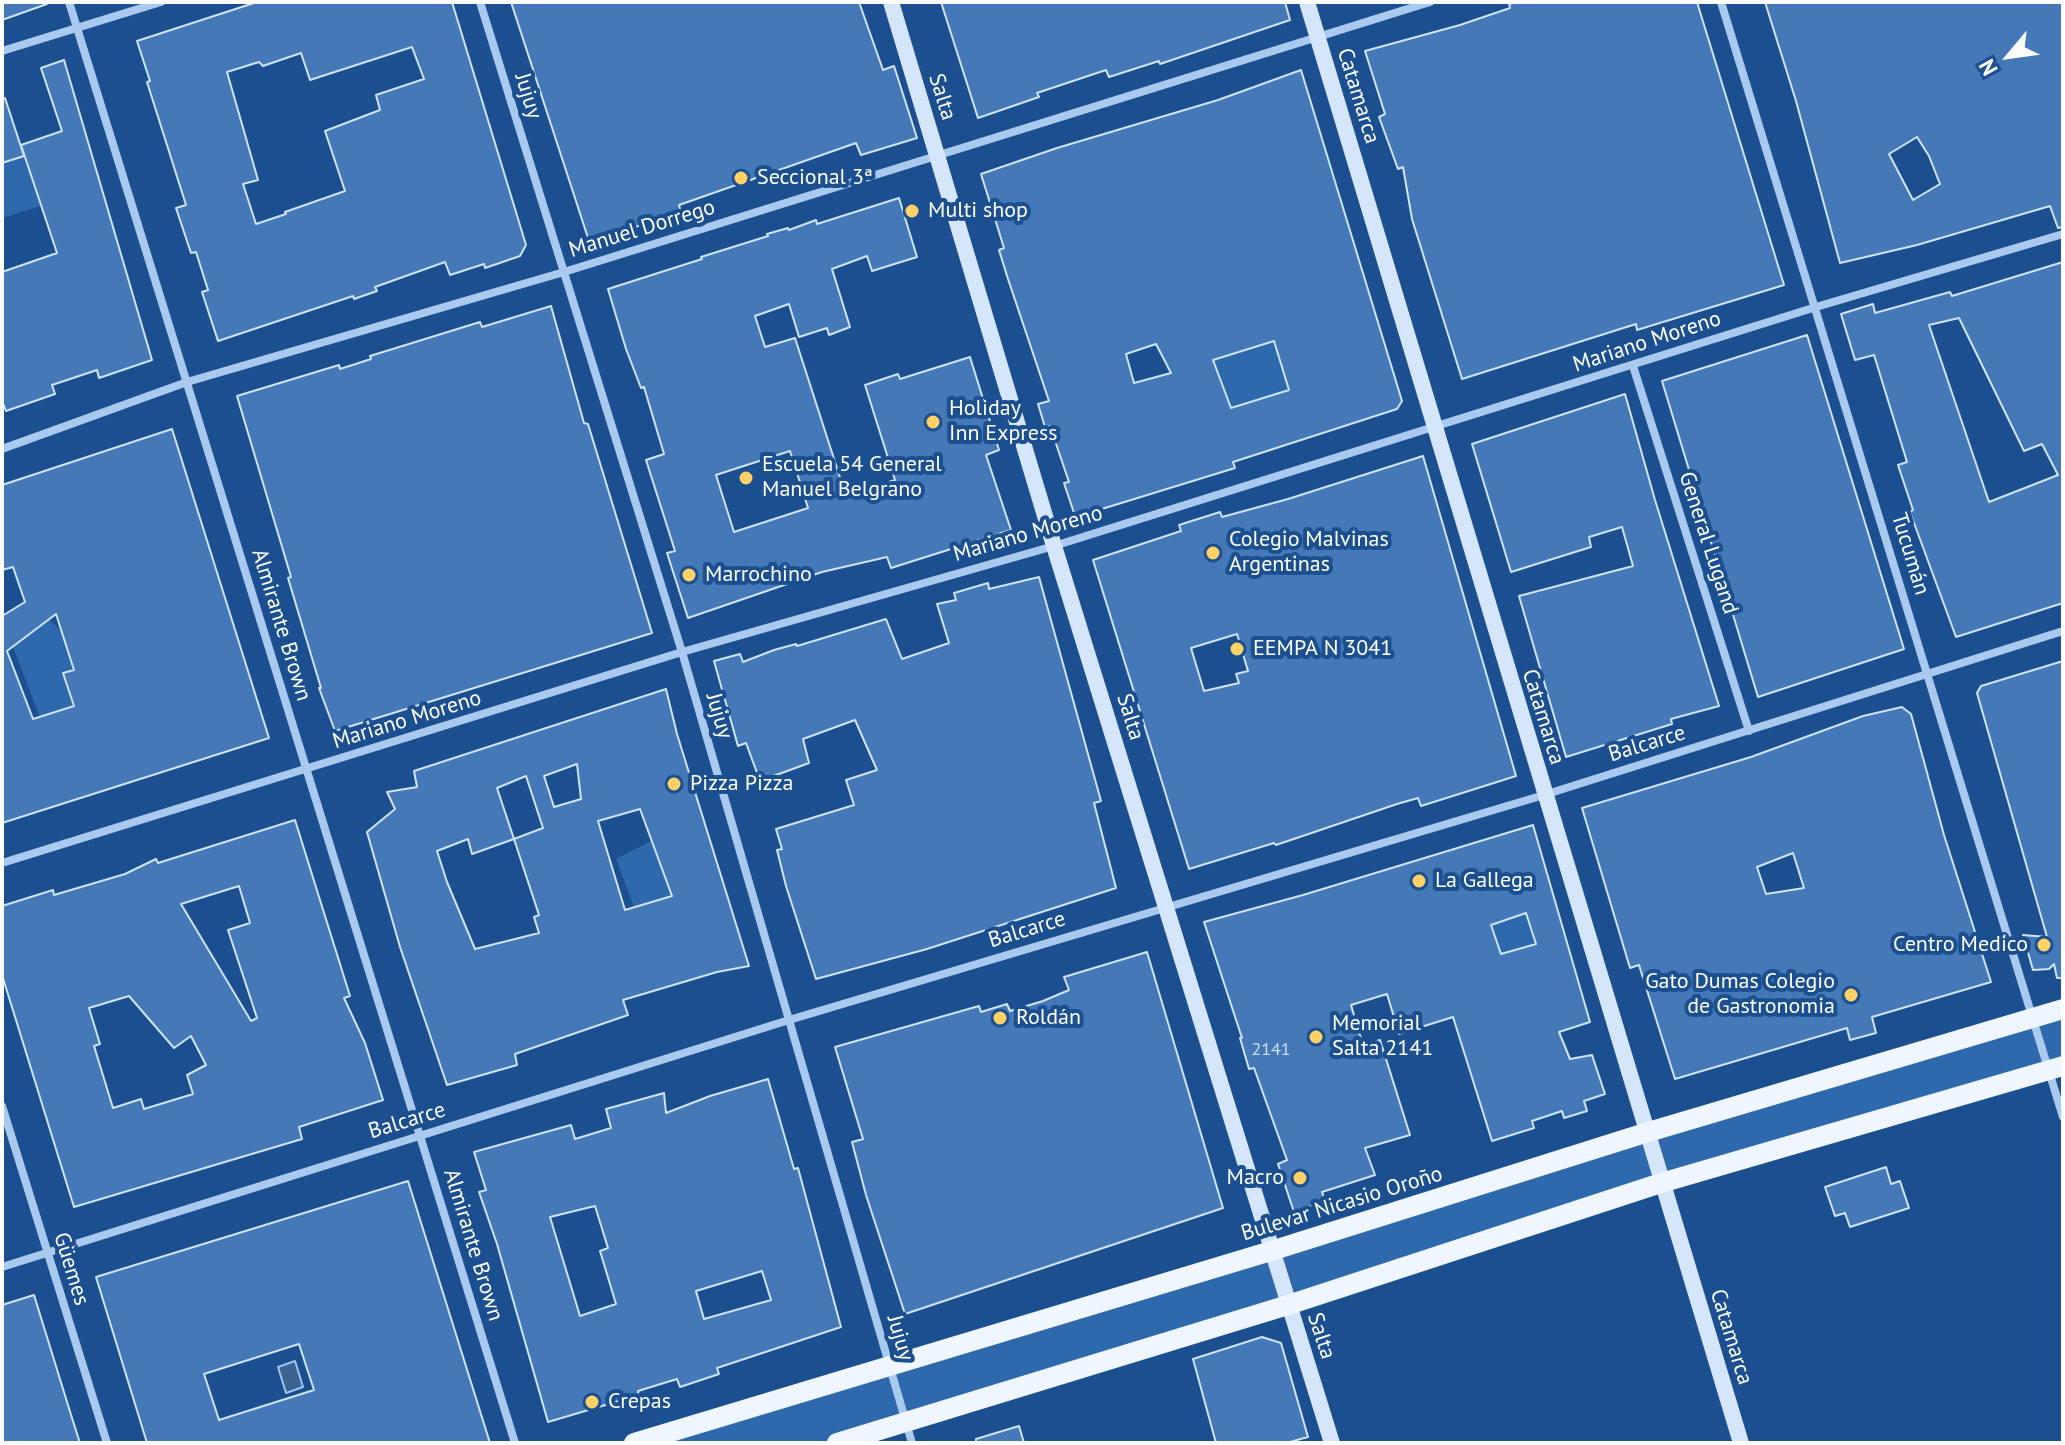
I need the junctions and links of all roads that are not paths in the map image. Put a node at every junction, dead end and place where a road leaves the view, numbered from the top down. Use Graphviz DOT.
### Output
graph roads {
  1 [pos="69,2"];
  2 [pos="161,2"];
  3 [pos="480,2"];
  4 [pos="891,2"];
  5 [pos="1307,2"];
  6 [pos="1430,2"];
  7 [pos="1721,2"];
  8 [pos="77,27"];
  9 [pos="1317,37"];
  10 [pos="2,51"];
  11 [pos="937,157"];
  12 [pos="2063,234"];
  13 [pos="564,272"];
  14 [pos="1816,307"];
  15 [pos="1633,366"];
  16 [pos="187,382"];
  17 [pos="1434,427"];
  18 [pos="2,449"];
  19 [pos="1054,546"];
  20 [pos="2063,631"];
  21 [pos="682,652"];
  22 [pos="1928,672"];
  23 [pos="1749,731"];
  24 [pos="307,770"];
  25 [pos="1544,795"];
  26 [pos="2,863"];
  27 [pos="1165,907"];
  28 [pos="2063,1009"];
  29 [pos="2034,1017"];
  30 [pos="789,1020"];
  31 [pos="2056,1068"];
  32 [pos="2,1106"];
  33 [pos="2063,1117"];
  34 [pos="1645,1133"];
  35 [pos="420,1136"];
  36 [pos="1661,1183"];
  37 [pos="1271,1251"];
  38 [pos="47,1253"];
  39 [pos="2,1267"];
  40 [pos="1288,1305"];
  41 [pos="889,1365"];
  42 [pos="906,1422"];
  43 [pos="107,1443"];
  44 [pos="515,1443"];
  45 [pos="634,1443"];
  46 [pos="837,1443"];
  47 [pos="912,1443"];
  48 [pos="1332,1443"];
  49 [pos="1741,1443"];
  1 -- 8 [label="street, Almirante Brown"];
  2 -- 8 [label="street"];
  3 -- 13 [label="street, Jujuy"];
  4 -- 11 [label="main road, Salta"];
  5 -- 9 [label="main road, Catamarca"];
  6 -- 9 [label="street, Manuel Dorrego"];
  7 -- 14 [label="street, Tucumán"];
  8 -- 10 [label="street"];
  8 -- 16 [label="street, Almirante Brown"];
  9 -- 11 [label="street, Manuel Dorrego"];
  9 -- 17 [label="main road, Catamarca"];
  11 -- 13 [label="street, Manuel Dorrego"];
  11 -- 19 [label="main road, Salta"];
  12 -- 14 [label="street, Mariano Moreno"];
  13 -- 16 [label="street, Manuel Dorrego"];
  13 -- 21 [label="street, Jujuy"];
  14 -- 15 [label="street, Mariano Moreno"];
  14 -- 22 [label="street, Tucumán"];
  15 -- 17 [label="street, Mariano Moreno"];
  15 -- 23 [label="street, General Lugand"];
  16 -- 18 [label="street, Manuel Dorrego"];
  16 -- 24 [label="street, Almirante Brown"];
  17 -- 19 [label="street, Mariano Moreno"];
  17 -- 25 [label="main road, Catamarca"];
  19 -- 21 [label="street, Mariano Moreno"];
  19 -- 27 [label="main road, Salta"];
  20 -- 22 [label="street, Balcarce"];
  21 -- 24 [label="street, Mariano Moreno"];
  21 -- 30 [label="street, Jujuy"];
  22 -- 23 [label="street, Balcarce"];
  22 -- 29 [label="street, Tucumán"];
  23 -- 25 [label="street, Balcarce"];
  24 -- 26 [label="street, Mariano Moreno"];
  24 -- 35 [label="street, Almirante Brown"];
  25 -- 27 [label="street, Balcarce"];
  25 -- 34 [label="main road, Catamarca"];
  27 -- 30 [label="street, Balcarce"];
  27 -- 37 [label="main road, Salta"];
  28 -- 29 [label="main road, Bulevar Nicasio Oroño"];
  29 -- 31 [label="street, Tucumán"];
  29 -- 34 [label="main road, Bulevar Nicasio Oroño"];
  30 -- 35 [label="street, Balcarce"];
  30 -- 41 [label="street, Jujuy"];
  31 -- 33 [label="street, Tucumán"];
  31 -- 36 [label="main road"];
  32 -- 38 [label="street, Güemes"];
  34 -- 36 [label="main road, Catamarca"];
  34 -- 37 [label="main road, Bulevar Nicasio Oroño"];
  35 -- 38 [label="street, Balcarce"];
  35 -- 44 [label="street, Almirante Brown"];
  36 -- 40 [label="main road"];
  36 -- 49 [label="main road, Catamarca"];
  37 -- 40 [label="main road, Salta"];
  37 -- 41 [label="main road, Bulevar Nicasio Oroño"];
  38 -- 39 [label="street, Balcarce"];
  38 -- 43 [label="street, Güemes"];
  40 -- 42 [label="main road"];
  40 -- 48 [label="main road, Salta"];
  41 -- 42 [label="street, Jujuy"];
  41 -- 45 [label="main road, Bulevar Nicasio Oroño"];
  42 -- 46 [label="main road"];
  42 -- 47 [label="street, Jujuy"];
}
